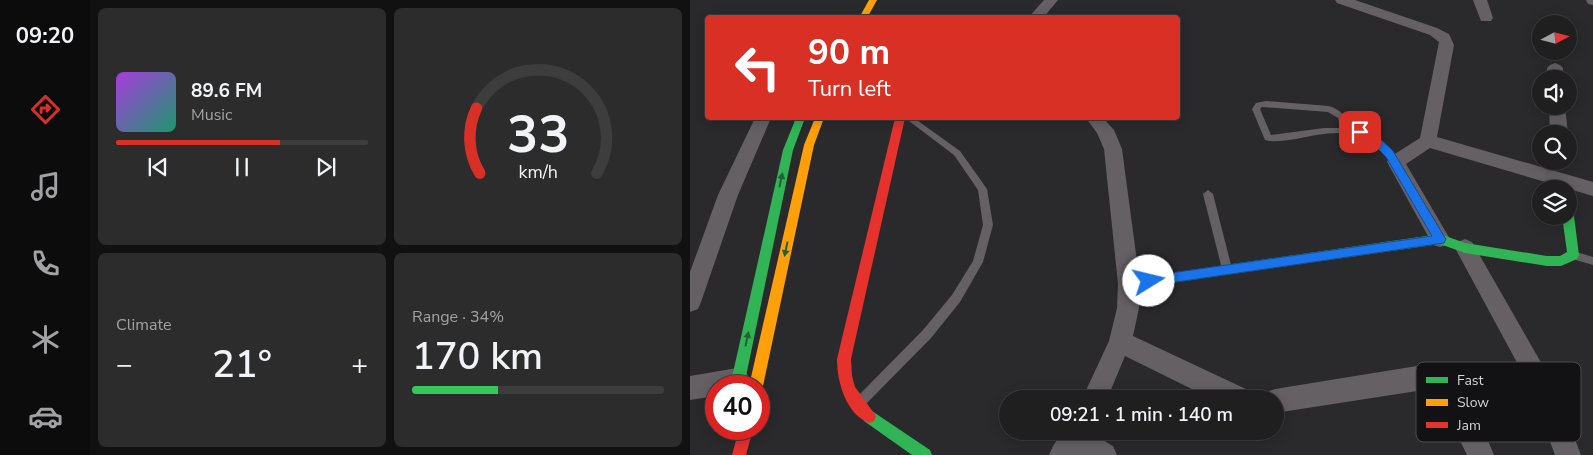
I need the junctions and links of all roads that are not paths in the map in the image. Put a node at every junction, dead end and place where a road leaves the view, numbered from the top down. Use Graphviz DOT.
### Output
graph roads {
  1 [pos="861,0"];
  2 [pos="873,0"];
  3 [pos="1051,0"];
  4 [pos="1342,0"];
  5 [pos="1480,0"];
  6 [pos="852,15"];
  7 [pos="865,15"];
  8 [pos="1038,15"];
  9 [pos="1486,18"];
  10 [pos="762,120"];
  11 [pos="799,120"];
  12 [pos="818,120"];
  13 [pos="900,120"];
  14 [pos="912,120"];
  15 [pos="1096,120"];
  16 [pos="1346,129"];
  17 [pos="1428,141"];
  18 [pos="1396,162"];
  19 [pos="1563,177"];
  20 [pos="1593,188"];
  21 [pos="1208,194"];
  22 [pos="1569,225"];
  23 [pos="1440,239"];
  24 [pos="1464,248"];
  25 [pos="1573,255"];
  26 [pos="1593,261"];
  27 [pos="1227,269"];
  28 [pos="1129,284"];
  29 [pos="690,302"];
  30 [pos="1120,342"];
  31 [pos="1529,362"];
  32 [pos="746,375"];
  33 [pos="746,375"];
  34 [pos="1416,380"];
  35 [pos="705,387"];
  36 [pos="690,388"];
  37 [pos="1098,390"];
  38 [pos="1220,390"];
  39 [pos="1284,400"];
  40 [pos="858,404"];
  41 [pos="731,440"];
  42 [pos="743,440"];
  43 [pos="1072,442"];
  44 [pos="1474,442"];
  45 [pos="1563,442"];
  46 [pos="731,455"];
  47 [pos="739,455"];
  48 [pos="925,455"];
  49 [pos="1104,455"];
  50 [pos="1481,455"];
  51 [pos="1568,455"];
  1 -- 6 [label="street"];
  2 -- 7 [label="street"];
  3 -- 8 [label="street"];
  4 -- 17 [label="street"];
  5 -- 9 [label="street"];
  10 -- 29 [label="street"];
  33 -- 11 [label="street, one-way"];
  12 -- 32 [label="street, one-way"];
  13 -- 40 [label="street"];
  14 -- 40 [label="lane"];
  15 -- 28 [label="street"];
  16 -- 16 [label="lane"];
  16 -- 18 [label="lane"];
  17 -- 18 [label="street"];
  17 -- 19 [label="street"];
  18 -- 23 [label="street"];
  19 -- 20 [label="street"];
  21 -- 27 [label="lane"];
  22 -- 25 [label="street"];
  23 -- 24 [label="street"];
  23 -- 27 [label="street"];
  24 -- 25 [label="street"];
  24 -- 31 [label="street"];
  25 -- 26 [label="lane"];
  27 -- 28 [label="street"];
  28 -- 30 [label="street"];
  30 -- 37 [label="street"];
  30 -- 38 [label="street"];
  34 -- 39 [label="street"];
  35 -- 36 [label="street"];
  40 -- 48 [label="street"];
  41 -- 46 [label="street"];
  42 -- 47 [label="street"];
  43 -- 49 [label="street"];
  44 -- 50 [label="street"];
  45 -- 51 [label="street"];
}
